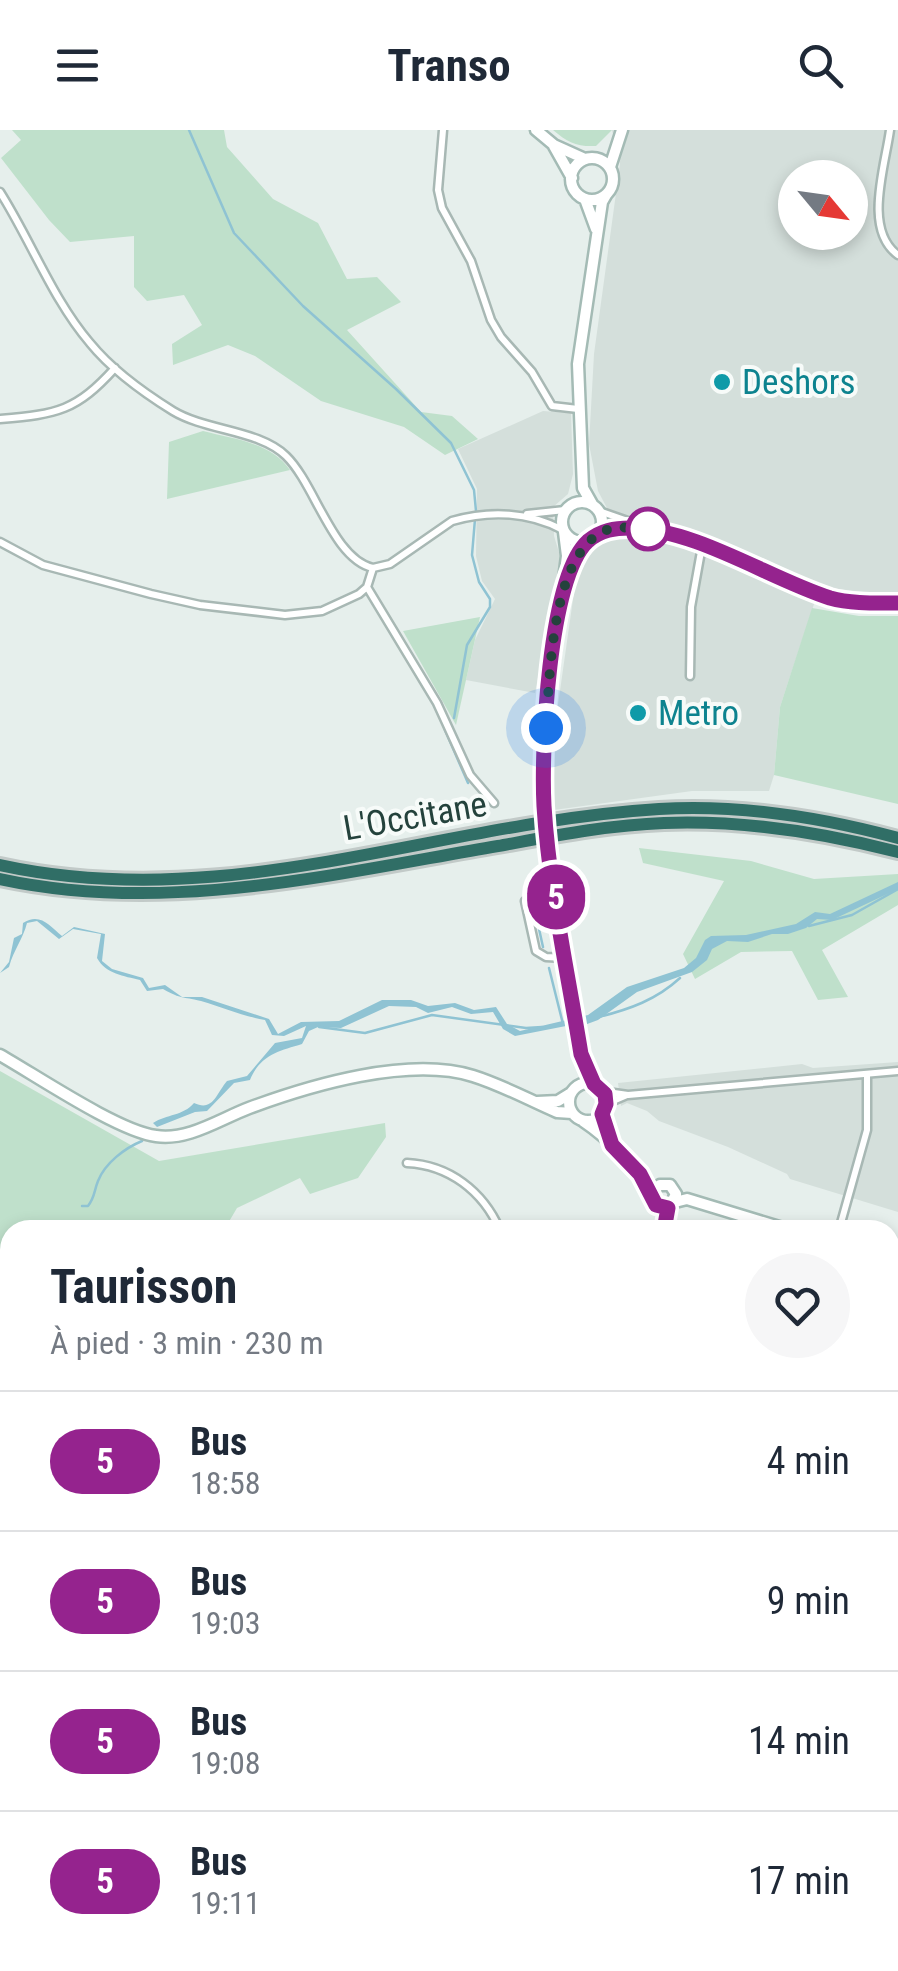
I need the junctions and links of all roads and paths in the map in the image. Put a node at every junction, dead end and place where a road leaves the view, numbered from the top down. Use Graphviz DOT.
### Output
graph roads {
  1 [pos="443,130"];
  2 [pos="536,130"];
  3 [pos="890,130"];
  4 [pos="621,134"];
  5 [pos="554,145"];
  6 [pos="591,159"];
  7 [pos="610,167"];
  8 [pos="572,178"];
  9 [pos="0,192"];
  10 [pos="606,195"];
  11 [pos="585,198"];
  12 [pos="598,235"];
  13 [pos="898,255"];
  14 [pos="114,368"];
  15 [pos="578,409"];
  16 [pos="0,420"];
  17 [pos="581,462"];
  18 [pos="567,508"];
  19 [pos="596,508"];
  20 [pos="523,515"];
  21 [pos="646,529"];
  22 [pos="564,531"];
  23 [pos="594,537"];
  24 [pos="0,542"];
  25 [pos="702,546"];
  26 [pos="373,568"];
  27 [pos="367,586"];
  28 [pos="564,587"];
  29 [pos="898,603"];
  30 [pos="690,676"];
  31 [pos="494,803"];
  32 [pos="898,838"];
  33 [pos="898,852"];
  34 [pos="0,865"];
  35 [pos="0,880"];
  36 [pos="526,901"];
  37 [pos="566,958"];
  38 [pos="581,1054"];
  39 [pos="0,1056"];
  40 [pos="898,1071"];
  41 [pos="867,1074"];
  42 [pos="597,1085"];
  43 [pos="573,1090"];
  44 [pos="628,1095"];
  45 [pos="536,1102"];
  46 [pos="604,1109"];
  47 [pos="577,1116"];
  48 [pos="612,1145"];
  49 [pos="407,1163"];
  50 [pos="644,1176"];
  51 [pos="668,1185"];
  52 [pos="663,1203"];
  53 [pos="731,1211"];
  54 [pos="495,1220"];
  55 [pos="662,1220"];
  56 [pos="758,1220"];
  57 [pos="842,1220"];
  1 -- 15 [label="street"];
  2 -- 5 [label="main road"];
  3 -- 13 [label="street"];
  4 -- 6 [label="main road"];
  4 -- 7 [label="main road"];
  5 -- 6 [label="main road"];
  5 -- 8 [label="main road"];
  6 -- 7 [label="main road"];
  6 -- 8 [label="main road"];
  7 -- 10 [label="main road"];
  8 -- 11 [label="main road"];
  9 -- 14 [label="street"];
  10 -- 11 [label="main road"];
  10 -- 12 [label="main road"];
  11 -- 12 [label="main road"];
  12 -- 15 [label="main road"];
  14 -- 16 [label="street"];
  14 -- 26 [label="street"];
  15 -- 17 [label="main road"];
  17 -- 18 [label="main road"];
  17 -- 19 [label="main road"];
  18 -- 19 [label="main road"];
  18 -- 20 [label="street"];
  18 -- 22 [label="main road"];
  19 -- 21 [label="street"];
  19 -- 23 [label="main road"];
  20 -- 22 [label="street"];
  20 -- 26 [label="street"];
  21 -- 23 [label="street"];
  21 -- 25 [label="street"];
  22 -- 23 [label="main road"];
  22 -- 28 [label="main road"];
  23 -- 28 [label="main road"];
  24 -- 27 [label="street"];
  25 -- 29 [label="street"];
  25 -- 30 [label="street"];
  26 -- 27 [label="street"];
  27 -- 31 [label="street"];
  28 -- 37 [label="main road, bridge"];
  32 -- 34 [label="highway, L'Occitane"];
  33 -- 35 [label="highway, L'Occitane"];
  36 -- 37 [label="street"];
  37 -- 38 [label="main road"];
  38 -- 42 [label="main road"];
  38 -- 43 [label="main road"];
  39 -- 45 [label="main road"];
  40 -- 41 [label="street"];
  41 -- 44 [label="street"];
  41 -- 57 [label="street"];
  42 -- 43 [label="main road"];
  42 -- 44 [label="street"];
  42 -- 46 [label="main road"];
  43 -- 45 [label="main road"];
  43 -- 47 [label="main road"];
  44 -- 46 [label="street"];
  45 -- 47 [label="main road"];
  46 -- 47 [label="main road"];
  46 -- 48 [label="main road"];
  47 -- 48 [label="main road"];
  48 -- 50 [label="main road"];
  49 -- 54 [label="street"];
  50 -- 51 [label="main road"];
  50 -- 52 [label="main road"];
  51 -- 52 [label="main road"];
  51 -- 52 [label="main road"];
  51 -- 53 [label="main road"];
  52 -- 53 [label="main road"];
  52 -- 55 [label="main road"];
  53 -- 56 [label="main road"];
}
